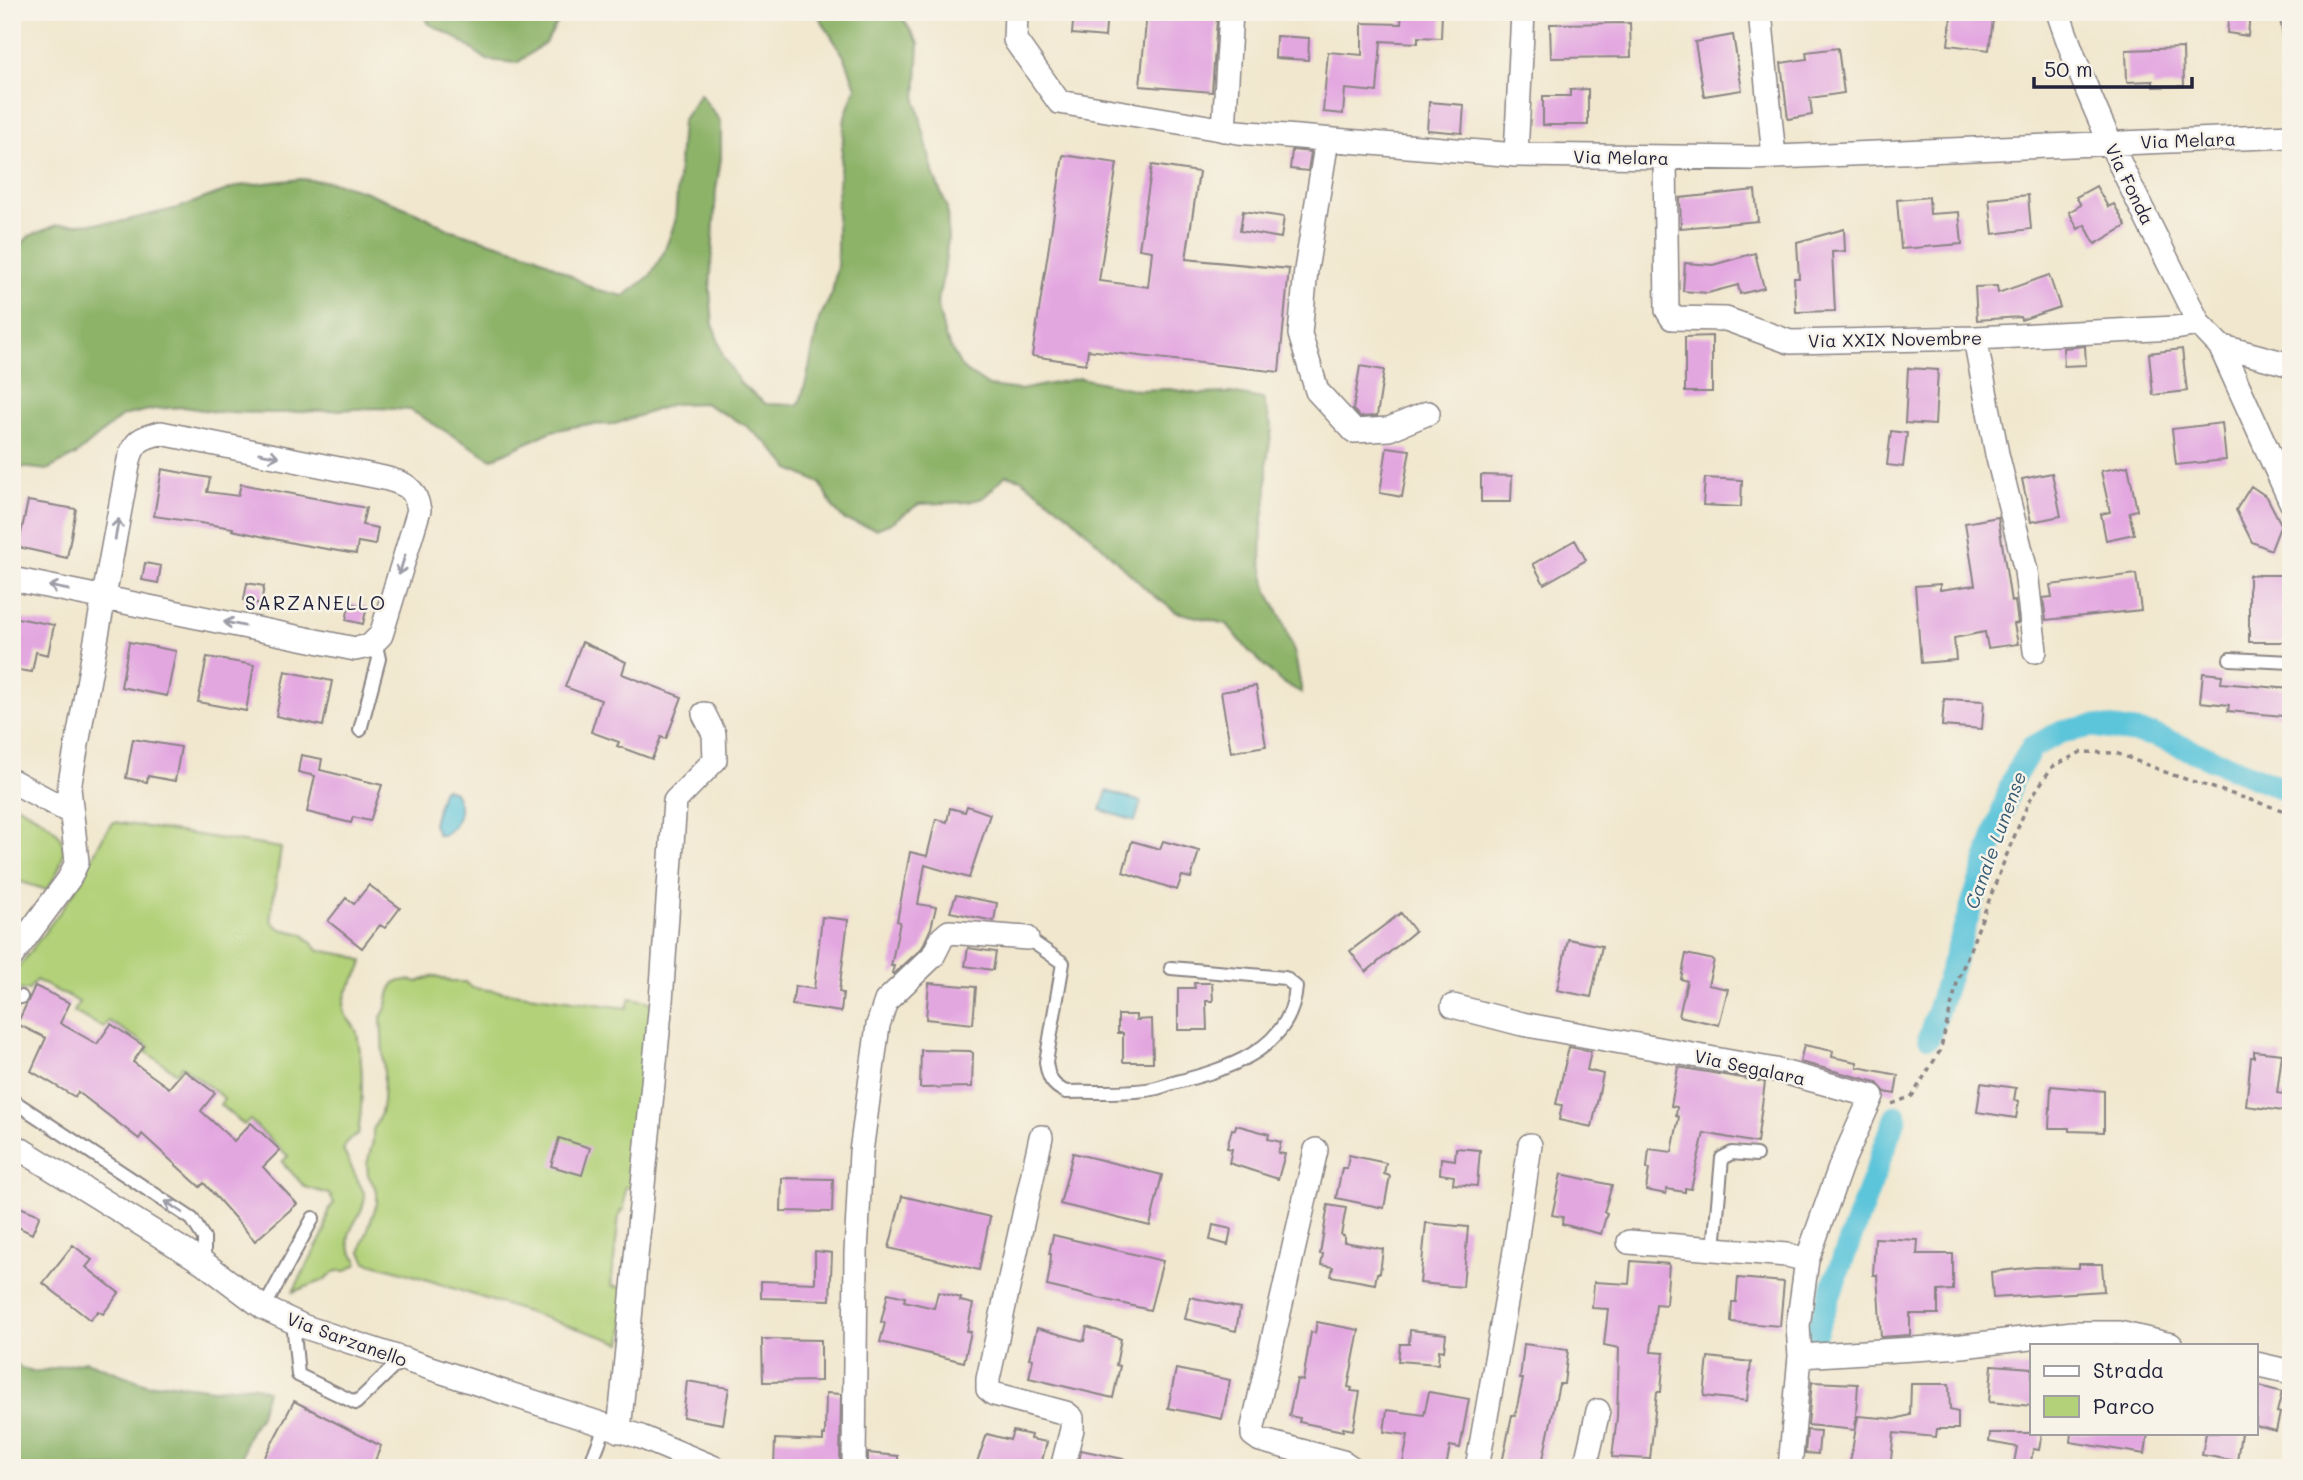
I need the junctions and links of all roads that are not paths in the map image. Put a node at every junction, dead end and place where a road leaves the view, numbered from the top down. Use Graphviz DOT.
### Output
graph roads {
  1 [pos="1016,12"];
  2 [pos="1231,12"];
  3 [pos="1523,12"];
  4 [pos="1760,12"];
  5 [pos="2058,12"];
  6 [pos="2286,12"];
  7 [pos="2291,43"];
  8 [pos="1224,130"];
  9 [pos="2291,136"];
  10 [pos="1327,140"];
  11 [pos="2110,142"];
  12 [pos="1516,155"];
  13 [pos="1774,157"];
  14 [pos="1665,158"];
  15 [pos="2199,324"];
  16 [pos="1975,338"];
  17 [pos="2220,346"];
  18 [pos="2291,365"];
  19 [pos="1427,413"];
  20 [pos="2291,502"];
  21 [pos="12,579"];
  22 [pos="105,597"];
  23 [pos="375,642"];
  24 [pos="2035,651"];
  25 [pos="2230,659"];
  26 [pos="2291,662"];
  27 [pos="704,714"];
  28 [pos="360,730"];
  29 [pos="12,781"];
  30 [pos="72,813"];
  31 [pos="1027,938"];
  32 [pos="12,956"];
  33 [pos="1171,968"];
  34 [pos="1453,1006"];
  35 [pos="12,1100"];
  36 [pos="1041,1137"];
  37 [pos="12,1144"];
  38 [pos="1530,1145"];
  39 [pos="1316,1150"];
  40 [pos="1756,1155"];
  41 [pos="313,1218"];
  42 [pos="1629,1241"];
  43 [pos="1714,1249"];
  44 [pos="1807,1261"];
  45 [pos="204,1263"];
  46 [pos="264,1308"];
  47 [pos="293,1321"];
  48 [pos="2167,1344"];
  49 [pos="1800,1356"];
  50 [pos="402,1359"];
  51 [pos="2258,1364"];
  52 [pos="2291,1372"];
  53 [pos="1598,1411"];
  54 [pos="612,1429"];
  55 [pos="589,1468"];
  56 [pos="715,1468"];
  57 [pos="854,1468"];
  58 [pos="1062,1468"];
  59 [pos="1352,1468"];
  60 [pos="1477,1468"];
  61 [pos="1585,1468"];
  62 [pos="1790,1468"];
  1 -- 8 [label="street, Via Melara"];
  2 -- 8 [label="street"];
  3 -- 12 [label="street"];
  4 -- 13 [label="street"];
  5 -- 11 [label="street, Via Fonda"];
  6 -- 7 [label="lane"];
  8 -- 10 [label="street, Via Melara"];
  9 -- 11 [label="street, Via Melara"];
  10 -- 12 [label="street, Via Melara"];
  10 -- 19 [label="street"];
  11 -- 13 [label="street, Via Melara"];
  11 -- 15 [label="street, Via Fonda"];
  12 -- 14 [label="street, Via Melara"];
  13 -- 14 [label="street, Via Melara"];
  14 -- 16 [label="street, Via XXIX Novembre"];
  15 -- 16 [label="street, Via XXIX Novembre"];
  15 -- 17 [label="street, Via Fonda"];
  16 -- 24 [label="street"];
  17 -- 18 [label="street"];
  17 -- 20 [label="street, Via Fonda"];
  22 -- 21 [label="street, one-way"];
  23 -- 22 [label="street, one-way"];
  22 -- 23 [label="street, one-way"];
  22 -- 30 [label="street"];
  23 -- 28 [label="lane"];
  25 -- 26 [label="lane"];
  27 -- 54 [label="street"];
  29 -- 30 [label="street"];
  30 -- 32 [label="street"];
  31 -- 33 [label="lane"];
  31 -- 57 [label="street"];
  34 -- 44 [label="street, Via Segalara"];
  45 -- 35 [label="lane, one-way"];
  36 -- 58 [label="street"];
  37 -- 45 [label="street, Via Sarzanello"];
  38 -- 60 [label="street"];
  39 -- 59 [label="street"];
  40 -- 43 [label="lane"];
  41 -- 46 [label="lane"];
  42 -- 43 [label="street"];
  43 -- 44 [label="street"];
  44 -- 49 [label="street, Via Segalara"];
  45 -- 46 [label="street, Via Sarzanello"];
  46 -- 47 [label="street, Via Sarzanello"];
  47 -- 50 [label="street, Via Sarzanello"];
  47 -- 50 [label="lane"];
  48 -- 49 [label="street"];
  49 -- 62 [label="street, Via Segalara"];
  50 -- 54 [label="street, Via Sarzanello"];
  51 -- 52 [label="street"];
  53 -- 61 [label="street"];
  54 -- 55 [label="lane"];
  54 -- 56 [label="street, Via Sarzanello"];
}
